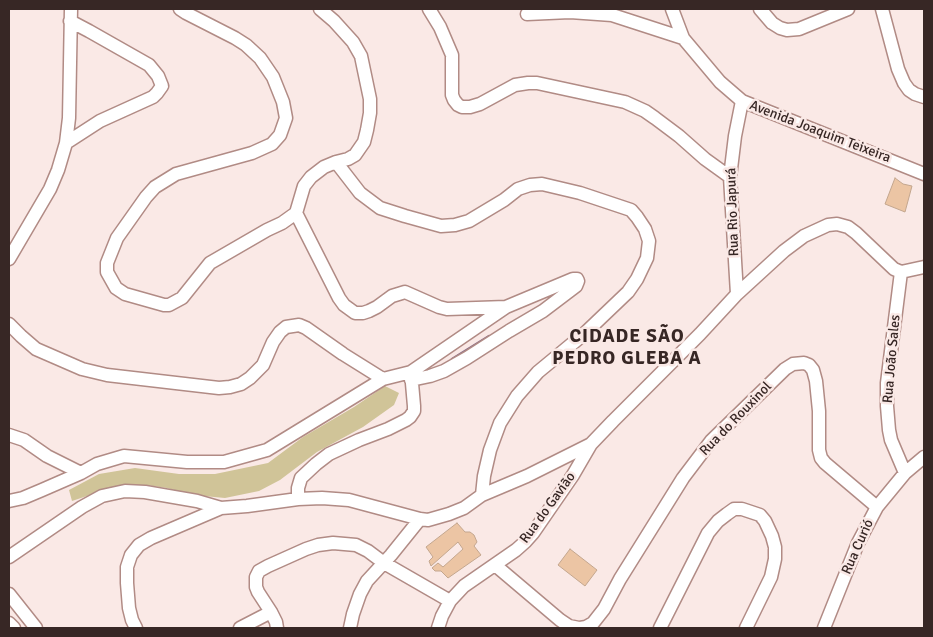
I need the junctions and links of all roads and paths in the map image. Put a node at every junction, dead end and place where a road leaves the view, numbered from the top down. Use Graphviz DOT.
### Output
graph roads {
  1 [pos="180,9"];
  2 [pos="320,9"];
  3 [pos="429,9"];
  4 [pos="672,9"];
  5 [pos="760,9"];
  6 [pos="848,9"];
  7 [pos="882,9"];
  8 [pos="527,14"];
  9 [pos="70,15"];
  10 [pos="683,38"];
  11 [pos="924,97"];
  12 [pos="742,101"];
  13 [pos="66,143"];
  14 [pos="336,162"];
  15 [pos="924,174"];
  16 [pos="730,177"];
  17 [pos="296,213"];
  18 [pos="9,259"];
  19 [pos="924,267"];
  20 [pos="901,272"];
  21 [pos="737,294"];
  22 [pos="506,307"];
  23 [pos="9,324"];
  24 [pos="411,376"];
  25 [pos="383,379"];
  26 [pos="9,435"];
  27 [pos="591,444"];
  28 [pos="924,457"];
  29 [pos="81,473"];
  30 [pos="905,473"];
  31 [pos="482,495"];
  32 [pos="298,500"];
  33 [pos="9,501"];
  34 [pos="877,507"];
  35 [pos="221,508"];
  36 [pos="420,519"];
  37 [pos="9,557"];
  38 [pos="384,563"];
  39 [pos="495,565"];
  40 [pos="9,594"];
  41 [pos="450,601"];
  42 [pos="271,612"];
  43 [pos="9,623"];
  44 [pos="14,628"];
  45 [pos="36,628"];
  46 [pos="136,628"];
  47 [pos="240,628"];
  48 [pos="277,628"];
  49 [pos="350,628"];
  50 [pos="438,628"];
  51 [pos="580,628"];
  52 [pos="660,628"];
  53 [pos="746,628"];
  54 [pos="824,628"];
  1 -- 17 [label="street"];
  2 -- 14 [label="street"];
  3 -- 16 [label="street"];
  4 -- 10 [label="street, Avenida Joaquim Teixeira"];
  5 -- 6 [label="street"];
  7 -- 11 [label="street"];
  8 -- 10 [label="street"];
  9 -- 13 [label="street"];
  9 -- 13 [label="street"];
  10 -- 12 [label="street, Avenida Joaquim Teixeira"];
  12 -- 15 [label="street, Avenida Joaquim Teixeira"];
  12 -- 16 [label="street, Rua Rio Japurá"];
  13 -- 18 [label="street"];
  14 -- 17 [label="street"];
  14 -- 31 [label="street"];
  16 -- 21 [label="street, Rua Rio Japurá"];
  17 -- 22 [label="street"];
  19 -- 20 [label="street"];
  20 -- 21 [label="street"];
  20 -- 30 [label="street, Rua João Sales"];
  21 -- 27 [label="street"];
  22 -- 24 [label="street"];
  22 -- 24 [label="street"];
  23 -- 25 [label="street"];
  24 -- 25 [label="street"];
  24 -- 32 [label="street"];
  25 -- 29 [label="street"];
  26 -- 29 [label="street"];
  27 -- 31 [label="street"];
  27 -- 39 [label="street, Rua do Gavião"];
  28 -- 30 [label="street, Rua Curió"];
  29 -- 33 [label="street"];
  30 -- 34 [label="street, Rua Curió"];
  31 -- 36 [label="street"];
  32 -- 35 [label="street"];
  32 -- 36 [label="street"];
  34 -- 51 [label="street, Rua do Rouxinol"];
  34 -- 54 [label="street, Rua Curió"];
  35 -- 37 [label="street"];
  35 -- 46 [label="street"];
  36 -- 38 [label="street"];
  38 -- 41 [label="street"];
  38 -- 42 [label="street"];
  38 -- 49 [label="street"];
  39 -- 41 [label="street, Rua do Gavião"];
  39 -- 51 [label="street, Rua do Rouxinol"];
  40 -- 45 [label="street"];
  41 -- 50 [label="street, Rua do Gavião"];
  42 -- 47 [label="street"];
  42 -- 48 [label="street"];
  43 -- 44 [label="street"];
  52 -- 53 [label="street"];
}
